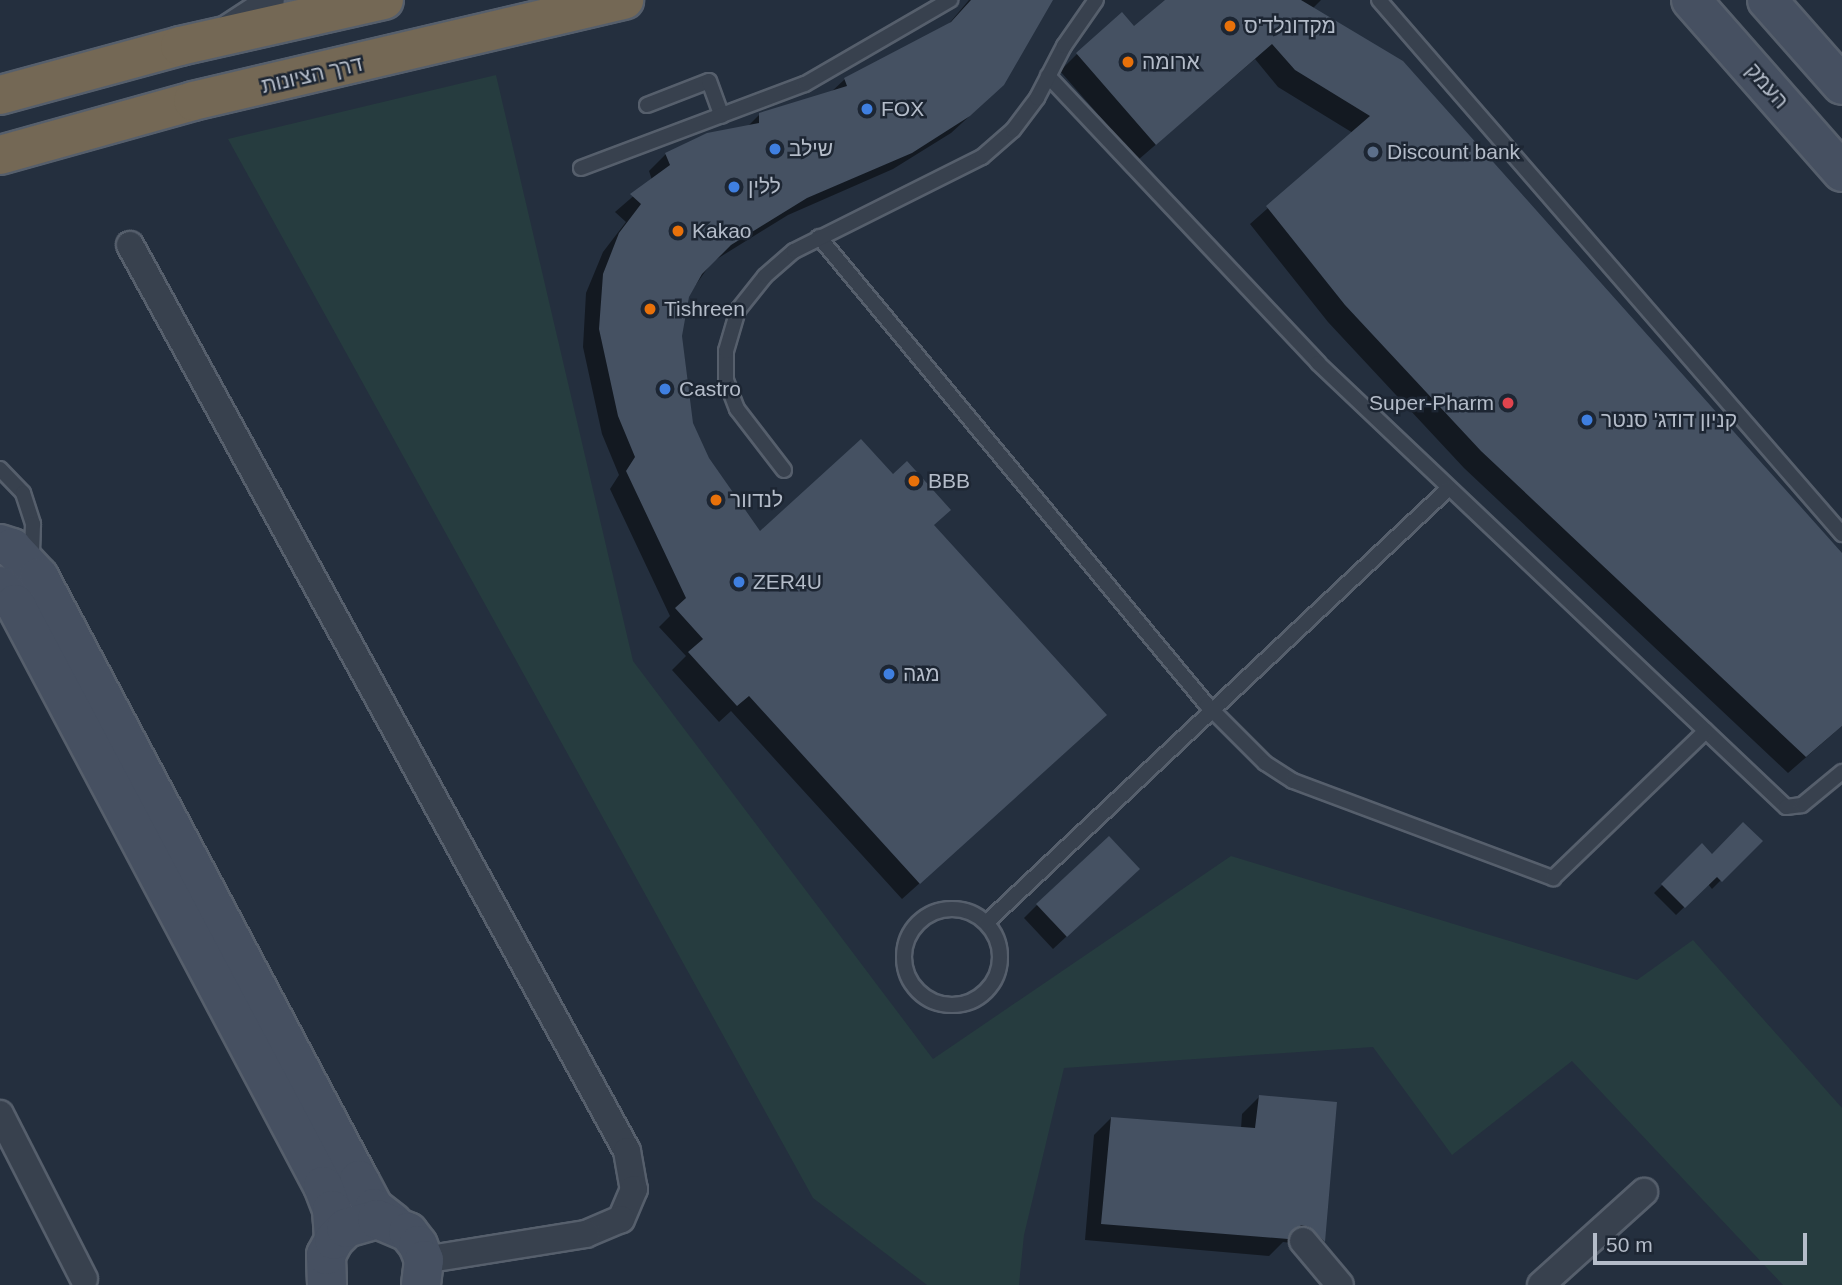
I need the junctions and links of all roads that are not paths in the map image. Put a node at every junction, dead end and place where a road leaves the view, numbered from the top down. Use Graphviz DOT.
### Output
graph roads {
  1 [pos="271,0"];
  2 [pos="384,0"];
  3 [pos="624,0"];
  4 [pos="950,0"];
  5 [pos="1096,0"];
  6 [pos="1379,0"];
  7 [pos="1692,0"];
  8 [pos="1767,0"];
  9 [pos="1793,0"];
  10 [pos="211,39"];
  11 [pos="1803,40"];
  12 [pos="1048,76"];
  13 [pos="1842,85"];
  14 [pos="0,95"];
  15 [pos="647,105"];
  16 [pos="722,116"];
  17 [pos="0,155"];
  18 [pos="581,168"];
  19 [pos="1842,172"];
  20 [pos="819,237"];
  21 [pos="130,245"];
  22 [pos="0,468"];
  23 [pos="784,470"];
  24 [pos="1448,489"];
  25 [pos="1842,534"];
  26 [pos="0,544"];
  27 [pos="16,578"];
  28 [pos="1212,710"];
  29 [pos="1706,732"];
  30 [pos="1842,772"];
  31 [pos="986,922"];
  32 [pos="0,1114"];
  33 [pos="1644,1192"];
  34 [pos="393,1223"];
  35 [pos="334,1240"];
  36 [pos="1303,1241"];
  37 [pos="422,1272"];
  38 [pos="84,1279"];
  39 [pos="327,1285"];
  40 [pos="1340,1285"];
  41 [pos="1541,1285"];
  1 -- 10 [label="street"];
  2 -- 10 [label="highway"];
  3 -- 17 [label="highway, דרך הציונות"];
  4 -- 16 [label="lane"];
  5 -- 12 [label="lane"];
  6 -- 25 [label="lane"];
  7 -- 19 [label="street, העמק"];
  8 -- 11 [label="street"];
  9 -- 11 [label="lane"];
  10 -- 14 [label="highway"];
  11 -- 13 [label="street"];
  12 -- 20 [label="lane"];
  12 -- 24 [label="lane"];
  15 -- 16 [label="lane"];
  16 -- 18 [label="lane"];
  20 -- 23 [label="lane"];
  20 -- 28 [label="lane"];
  21 -- 37 [label="street"];
  22 -- 27 [label="lane"];
  24 -- 28 [label="lane"];
  24 -- 29 [label="lane"];
  26 -- 27 [label="street"];
  27 -- 34 [label="street"];
  27 -- 35 [label="street"];
  28 -- 29 [label="lane"];
  28 -- 31 [label="lane"];
  29 -- 30 [label="lane"];
  31 -- 31 [label="lane"];
  32 -- 38 [label="street"];
  33 -- 41 [label="street"];
  34 -- 35 [label="street"];
  34 -- 37 [label="street"];
  35 -- 39 [label="street"];
  36 -- 40 [label="street"];
}
